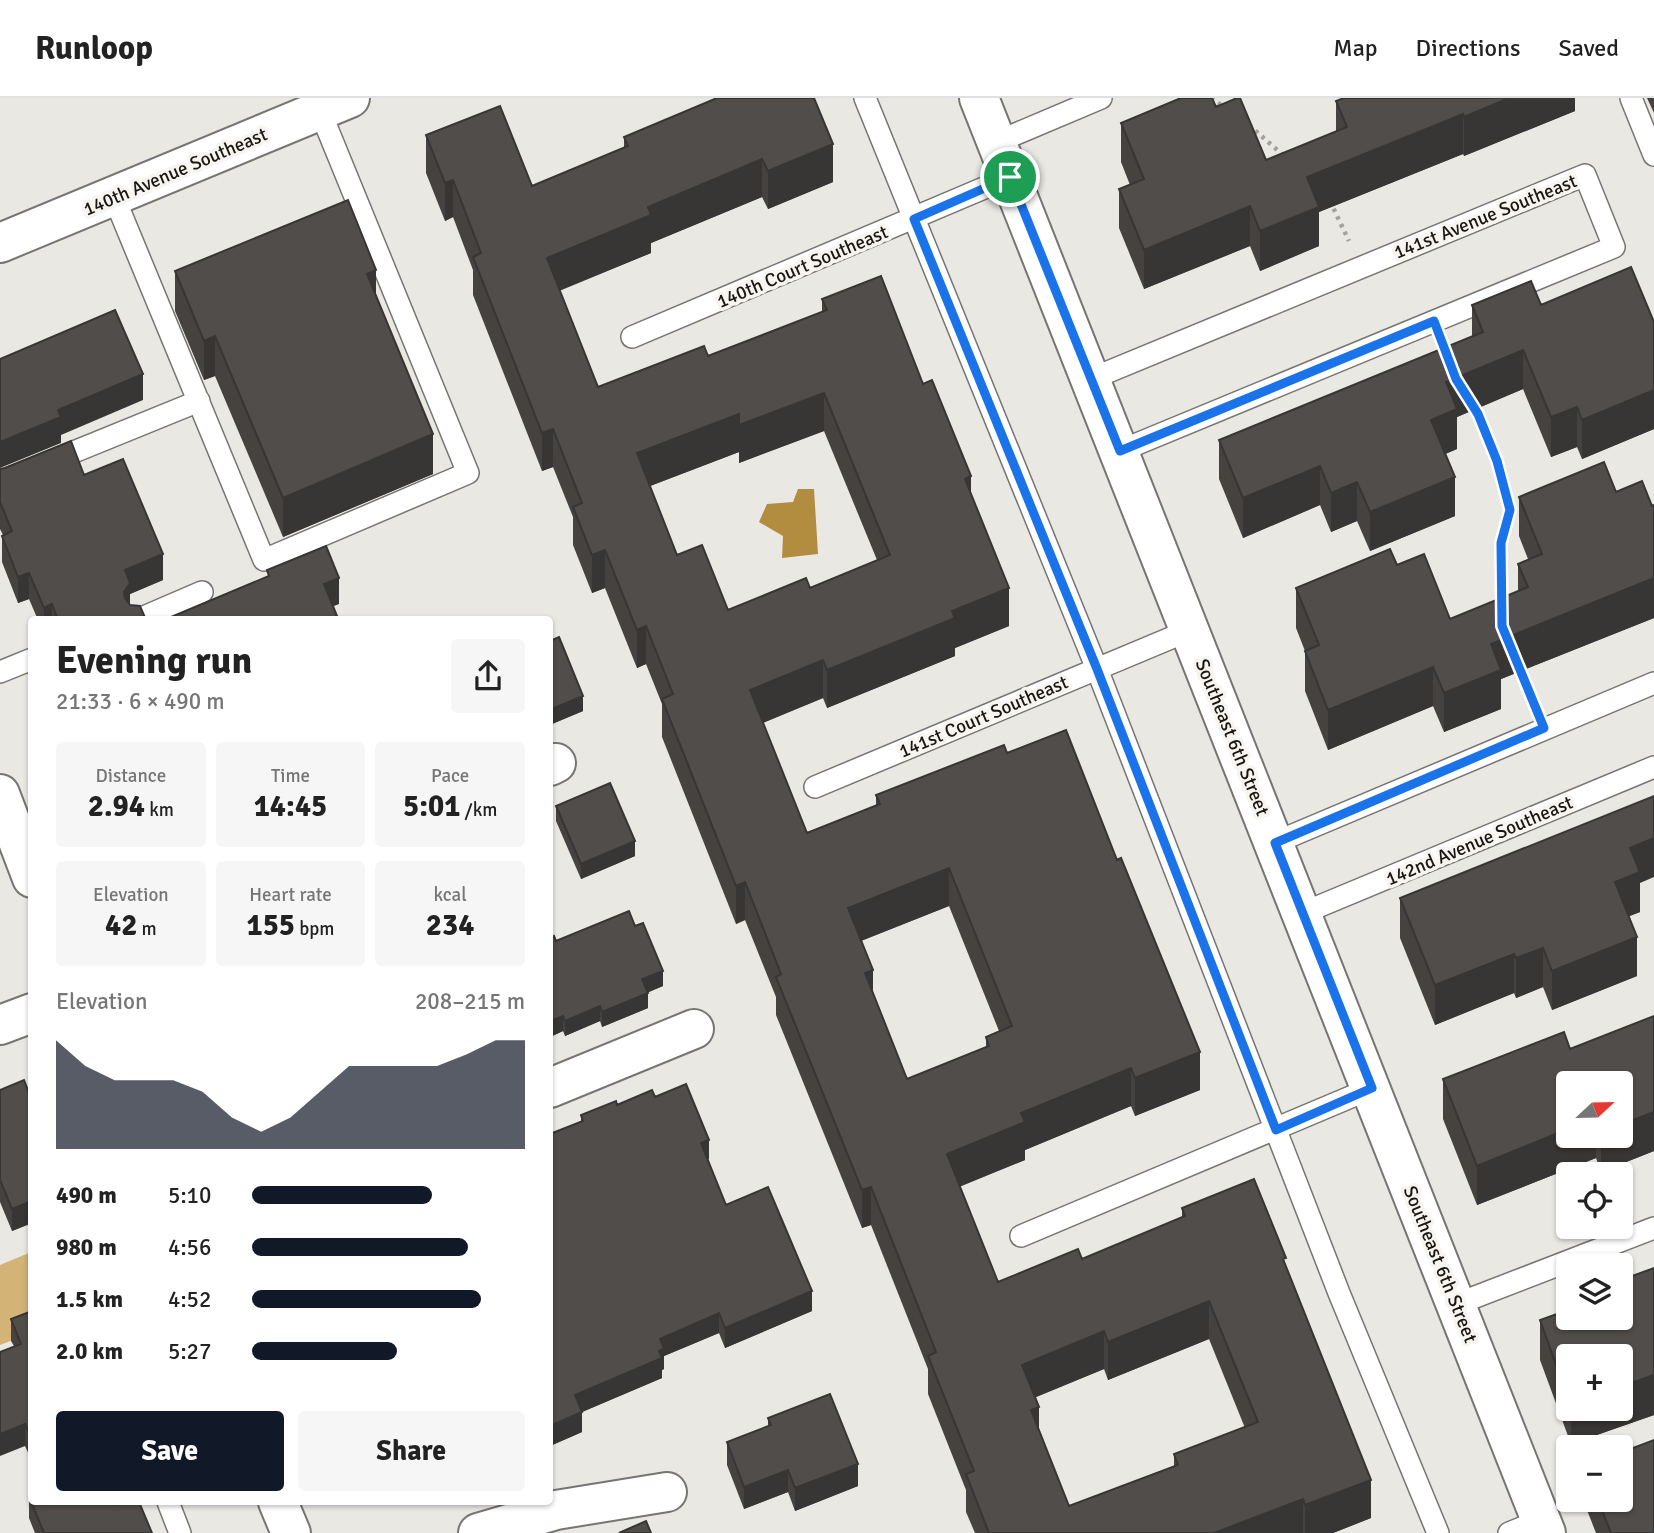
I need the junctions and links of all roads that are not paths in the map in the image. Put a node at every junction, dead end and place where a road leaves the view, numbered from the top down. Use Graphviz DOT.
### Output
graph roads {
  1 [pos="865,98"];
  2 [pos="979,98"];
  3 [pos="1101,98"];
  4 [pos="1631,98"];
  5 [pos="335,104"];
  6 [pos="1654,155"];
  7 [pos="1004,160"];
  8 [pos="114,197"];
  9 [pos="914,219"];
  10 [pos="0,243"];
  11 [pos="632,337"];
  12 [pos="1091,379"];
  13 [pos="199,401"];
  14 [pos="1120,451"];
  15 [pos="0,482"];
  16 [pos="201,592"];
  17 [pos="146,616"];
  18 [pos="1190,630"];
  19 [pos="28,661"];
  20 [pos="1097,669"];
  21 [pos="0,672"];
  22 [pos="1654,683"];
  23 [pos="1654,767"];
  24 [pos="815,787"];
  25 [pos="0,794"];
  26 [pos="1275,843"];
  27 [pos="28,868"];
  28 [pos="1303,913"];
  29 [pos="28,1014"];
  30 [pos="0,1025"];
  31 [pos="694,1029"];
  32 [pos="553,1087"];
  33 [pos="1372,1088"];
  34 [pos="1276,1130"];
  35 [pos="1654,1228"];
  36 [pos="1021,1236"];
  37 [pos="1457,1304"];
  38 [pos="667,1492"];
  39 [pos="169,1505"];
  40 [pos="279,1505"];
  41 [pos="1532,1529"];
  42 [pos="180,1533"];
  43 [pos="291,1533"];
  44 [pos="478,1533"];
  45 [pos="1438,1533"];
  1 -- 9 [label="lane"];
  2 -- 7 [label="street, Southeast 6th Street"];
  3 -- 7 [label="lane, 140th Court Southeast"];
  4 -- 6 [label="lane"];
  5 -- 8 [label="street, 140th Avenue Southeast"];
  5 -- 13 [label="lane"];
  7 -- 9 [label="lane, 140th Court Southeast"];
  7 -- 12 [label="street, Southeast 6th Street"];
  8 -- 10 [label="street, 140th Avenue Southeast"];
  8 -- 13 [label="lane"];
  9 -- 11 [label="lane, 140th Court Southeast"];
  9 -- 20 [label="lane"];
  12 -- 14 [label="street, Southeast 6th Street"];
  12 -- 14 [label="lane, 141st Avenue Southeast"];
  13 -- 15 [label="lane"];
  14 -- 18 [label="street, Southeast 6th Street"];
  16 -- 17 [label="lane"];
  18 -- 20 [label="lane, 141st Court Southeast"];
  18 -- 26 [label="street, Southeast 6th Street"];
  19 -- 21 [label="lane"];
  20 -- 24 [label="lane, 141st Court Southeast"];
  20 -- 34 [label="lane"];
  22 -- 26 [label="lane"];
  23 -- 28 [label="lane, 142nd Avenue Southeast"];
  25 -- 27 [label="street"];
  26 -- 28 [label="street, Southeast 6th Street"];
  28 -- 33 [label="street, Southeast 6th Street"];
  29 -- 30 [label="street"];
  31 -- 32 [label="street"];
  33 -- 34 [label="lane"];
  33 -- 37 [label="street, Southeast 6th Street"];
  34 -- 36 [label="lane"];
  34 -- 45 [label="lane"];
  35 -- 37 [label="lane"];
  37 -- 41 [label="street, Southeast 6th Street"];
  38 -- 44 [label="street"];
  39 -- 42 [label="lane"];
  40 -- 43 [label="street"];
}
